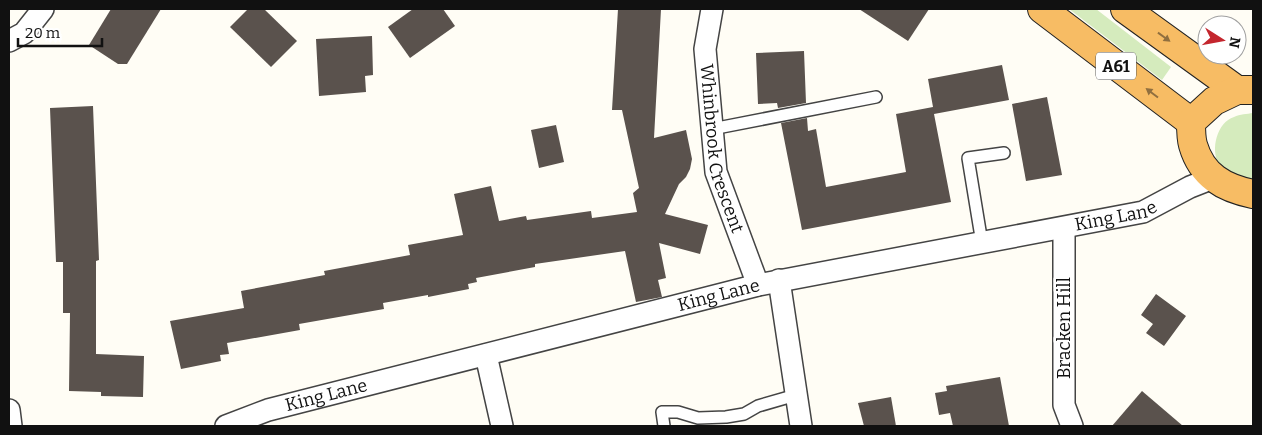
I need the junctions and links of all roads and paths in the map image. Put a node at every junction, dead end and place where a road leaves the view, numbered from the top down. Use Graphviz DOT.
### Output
graph roads {
  1 [pos="43,9"];
  2 [pos="712,9"];
  3 [pos="1042,9"];
  4 [pos="1125,9"];
  5 [pos="9,41"];
  6 [pos="1245,90"];
  7 [pos="876,97"];
  8 [pos="1190,122"];
  9 [pos="712,129"];
  10 [pos="1004,153"];
  11 [pos="1213,178"];
  12 [pos="1253,194"];
  13 [pos="1064,228"];
  14 [pos="982,243"];
  15 [pos="768,282"];
  16 [pos="486,355"];
  17 [pos="796,395"];
  18 [pos="1064,406"];
  19 [pos="9,410"];
  20 [pos="11,426"];
  21 [pos="226,426"];
  22 [pos="502,426"];
  23 [pos="664,426"];
  24 [pos="801,426"];
  25 [pos="1058,426"];
  26 [pos="1072,426"];
  1 -- 5 [label="street"];
  2 -- 9 [label="street, Whinbrook Crescent"];
  8 -- 3 [label="highway, A61, one-way"];
  4 -- 6 [label="highway, one-way"];
  6 -- 8 [label="highway"];
  7 -- 9 [label="lane"];
  8 -- 11 [label="highway"];
  9 -- 15 [label="street, Whinbrook Crescent"];
  10 -- 14 [label="lane"];
  11 -- 12 [label="highway"];
  11 -- 13 [label="street, King Lane"];
  13 -- 14 [label="street, King Lane"];
  13 -- 18 [label="street, Bracken Hill"];
  14 -- 15 [label="street, King Lane"];
  15 -- 16 [label="street, King Lane"];
  15 -- 17 [label="street, Whinbrook Crescent"];
  16 -- 21 [label="street, King Lane"];
  16 -- 22 [label="street"];
  17 -- 23 [label="lane"];
  17 -- 24 [label="street, Whinbrook Crescent"];
  18 -- 25 [label="street"];
  18 -- 26 [label="street, Bracken Hill"];
  19 -- 20 [label="street"];
}
